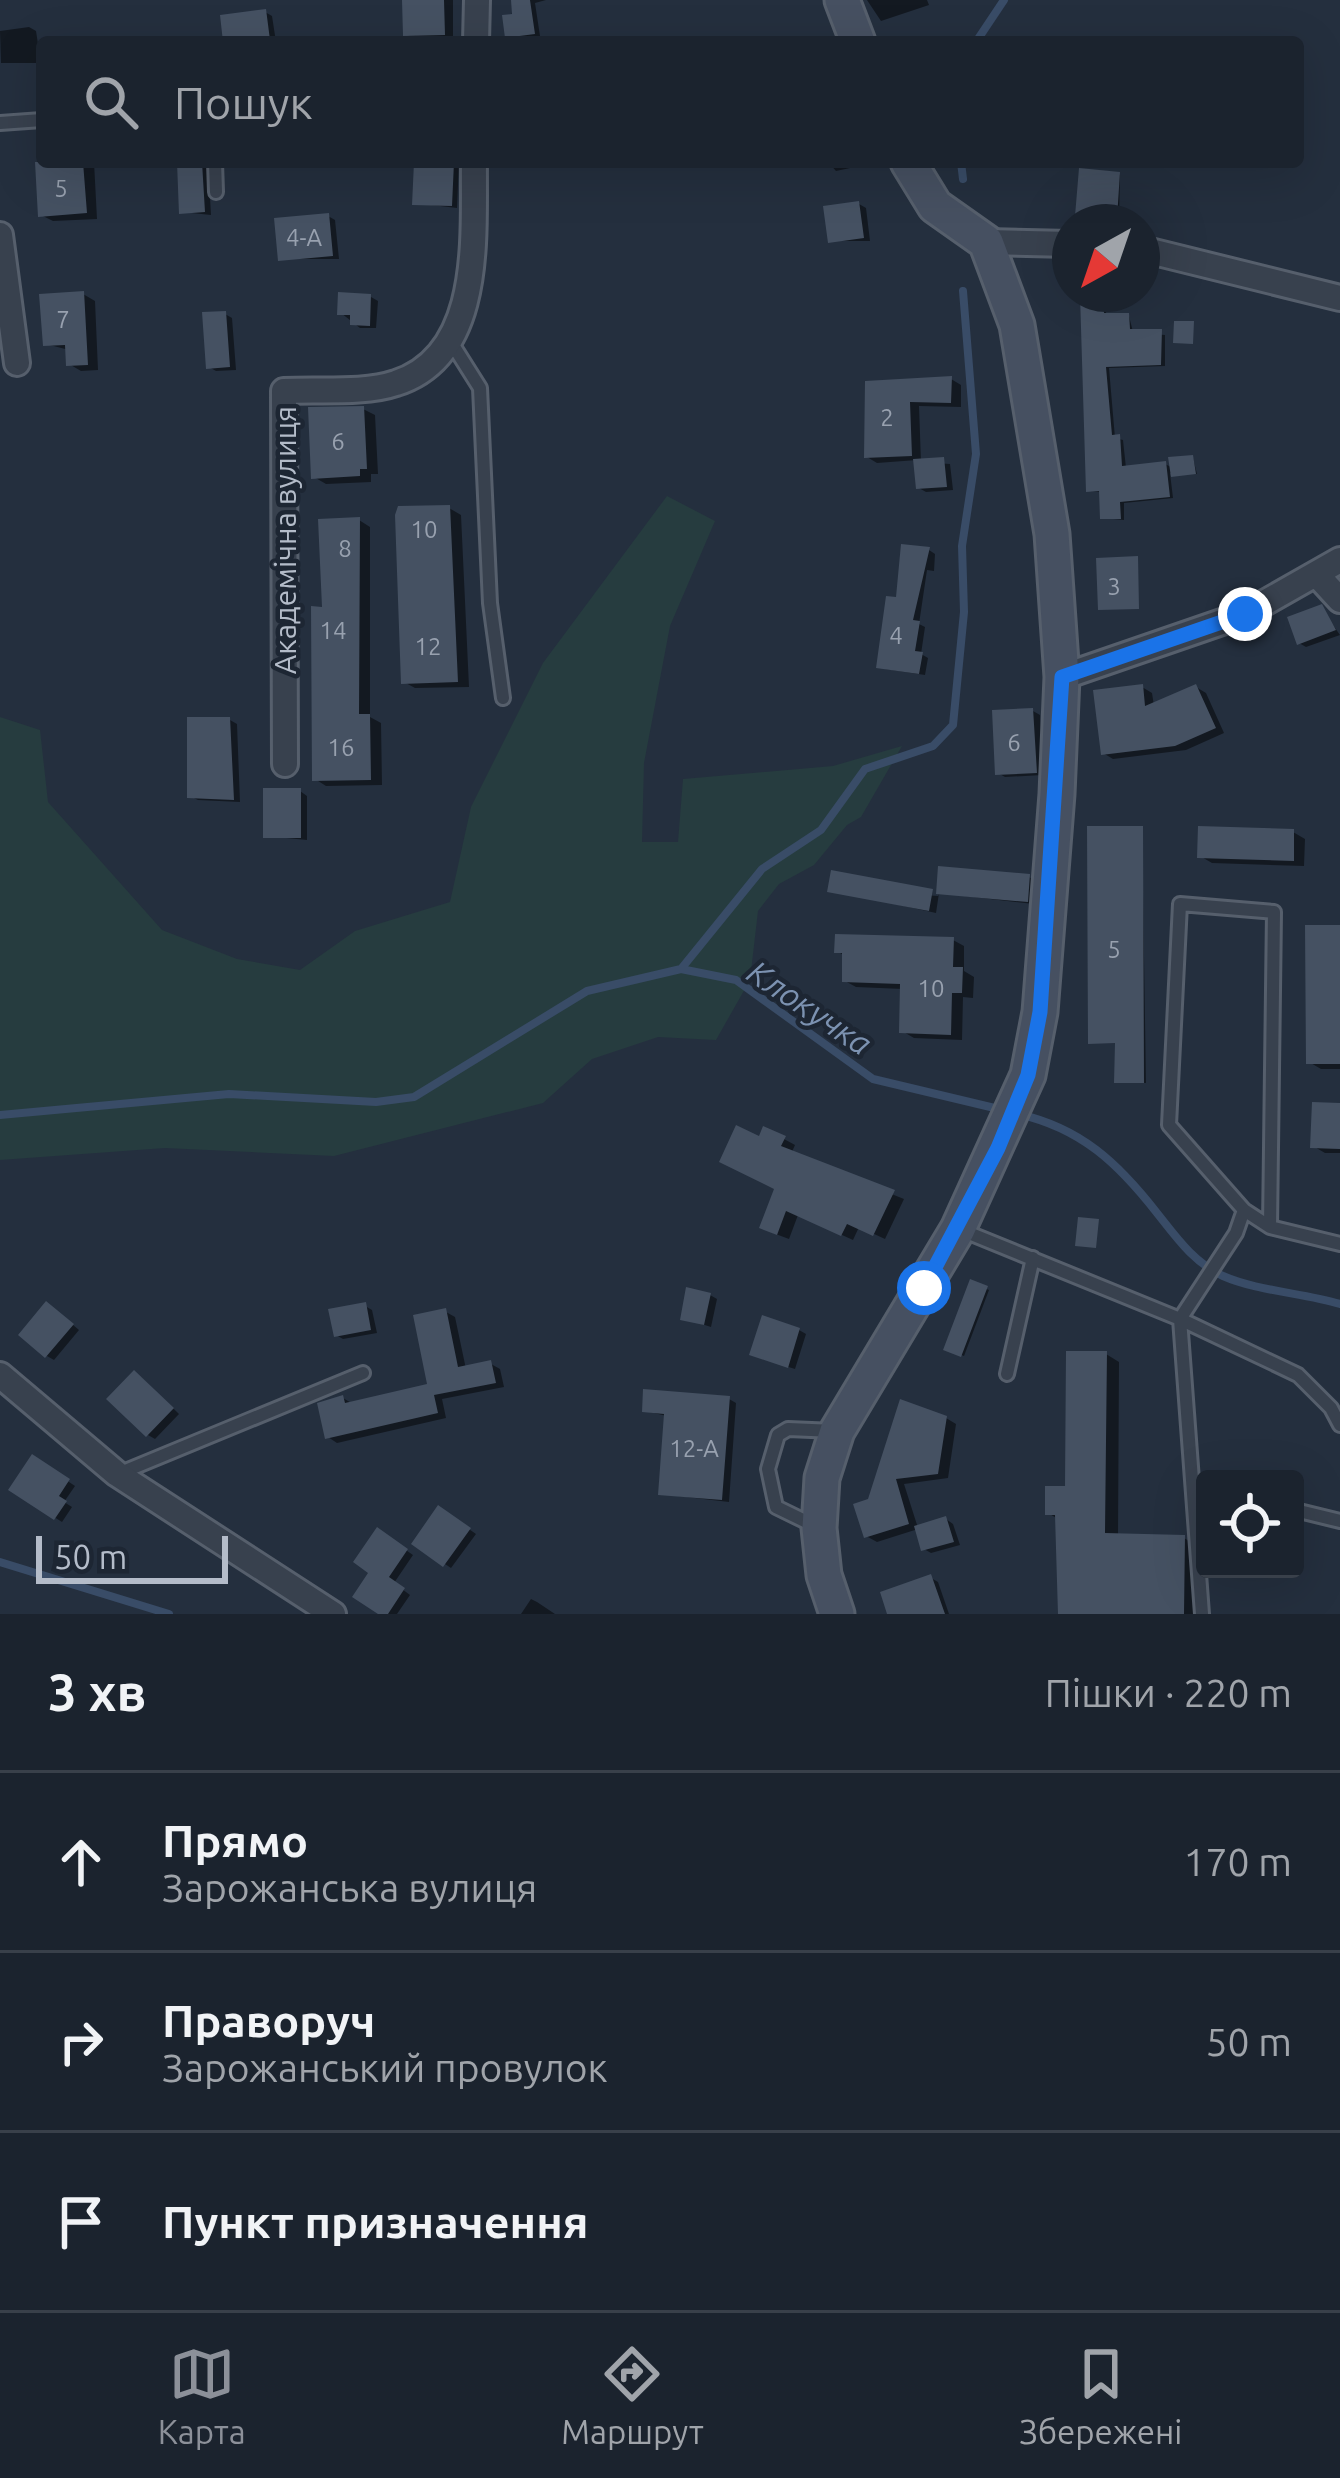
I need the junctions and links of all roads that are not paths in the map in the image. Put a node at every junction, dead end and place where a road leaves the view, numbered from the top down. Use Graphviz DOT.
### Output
graph roads {
  1 [pos="477,0"];
  2 [pos="842,0"];
  3 [pos="476,36"];
  4 [pos="857,36"];
  5 [pos="36,120"];
  6 [pos="0,123"];
  7 [pos="215,168"];
  8 [pos="474,168"];
  9 [pos="912,168"];
  10 [pos="217,192"];
  11 [pos="0,235"];
  12 [pos="986,242"];
  13 [pos="1052,244"];
  14 [pos="1160,253"];
  15 [pos="1340,298"];
  16 [pos="451,342"];
  17 [pos="17,363"];
  18 [pos="1340,560"];
  19 [pos="1318,576"];
  20 [pos="1340,600"];
  21 [pos="1062,677"];
  22 [pos="503,698"];
  23 [pos="285,764"];
  24 [pos="1244,1210"];
  25 [pos="1270,1227"];
  26 [pos="958,1229"];
  27 [pos="1340,1244"];
  28 [pos="1033,1258"];
  29 [pos="1180,1318"];
  30 [pos="363,1373"];
  31 [pos="1006,1374"];
  32 [pos="0,1375"];
  33 [pos="1340,1425"];
  34 [pos="837,1431"];
  35 [pos="1198,1470"];
  36 [pos="117,1474"];
  37 [pos="1304,1512"];
  38 [pos="1340,1521"];
  39 [pos="819,1528"];
  40 [pos="1201,1578"];
  41 [pos="333,1614"];
  42 [pos="837,1614"];
  43 [pos="1202,1614"];
  1 -- 3 [label="street"];
  2 -- 4 [label="street"];
  5 -- 6 [label="lane"];
  7 -- 10 [label="lane"];
  8 -- 16 [label="street"];
  9 -- 12 [label="street"];
  11 -- 17 [label="street"];
  12 -- 13 [label="street"];
  12 -- 21 [label="street"];
  14 -- 15 [label="street"];
  16 -- 22 [label="lane"];
  16 -- 23 [label="street, Академічна вулиця"];
  18 -- 19 [label="street"];
  19 -- 20 [label="street"];
  19 -- 21 [label="street"];
  21 -- 26 [label="street"];
  24 -- 25 [label="lane"];
  24 -- 25 [label="lane"];
  24 -- 29 [label="lane"];
  25 -- 27 [label="lane"];
  26 -- 28 [label="lane"];
  26 -- 34 [label="street"];
  28 -- 29 [label="lane"];
  28 -- 31 [label="lane"];
  29 -- 33 [label="lane"];
  29 -- 35 [label="lane"];
  30 -- 36 [label="lane"];
  32 -- 36 [label="street"];
  34 -- 39 [label="street"];
  34 -- 39 [label="lane"];
  36 -- 41 [label="street"];
  37 -- 38 [label="lane"];
  39 -- 42 [label="street"];
  40 -- 43 [label="lane"];
}
